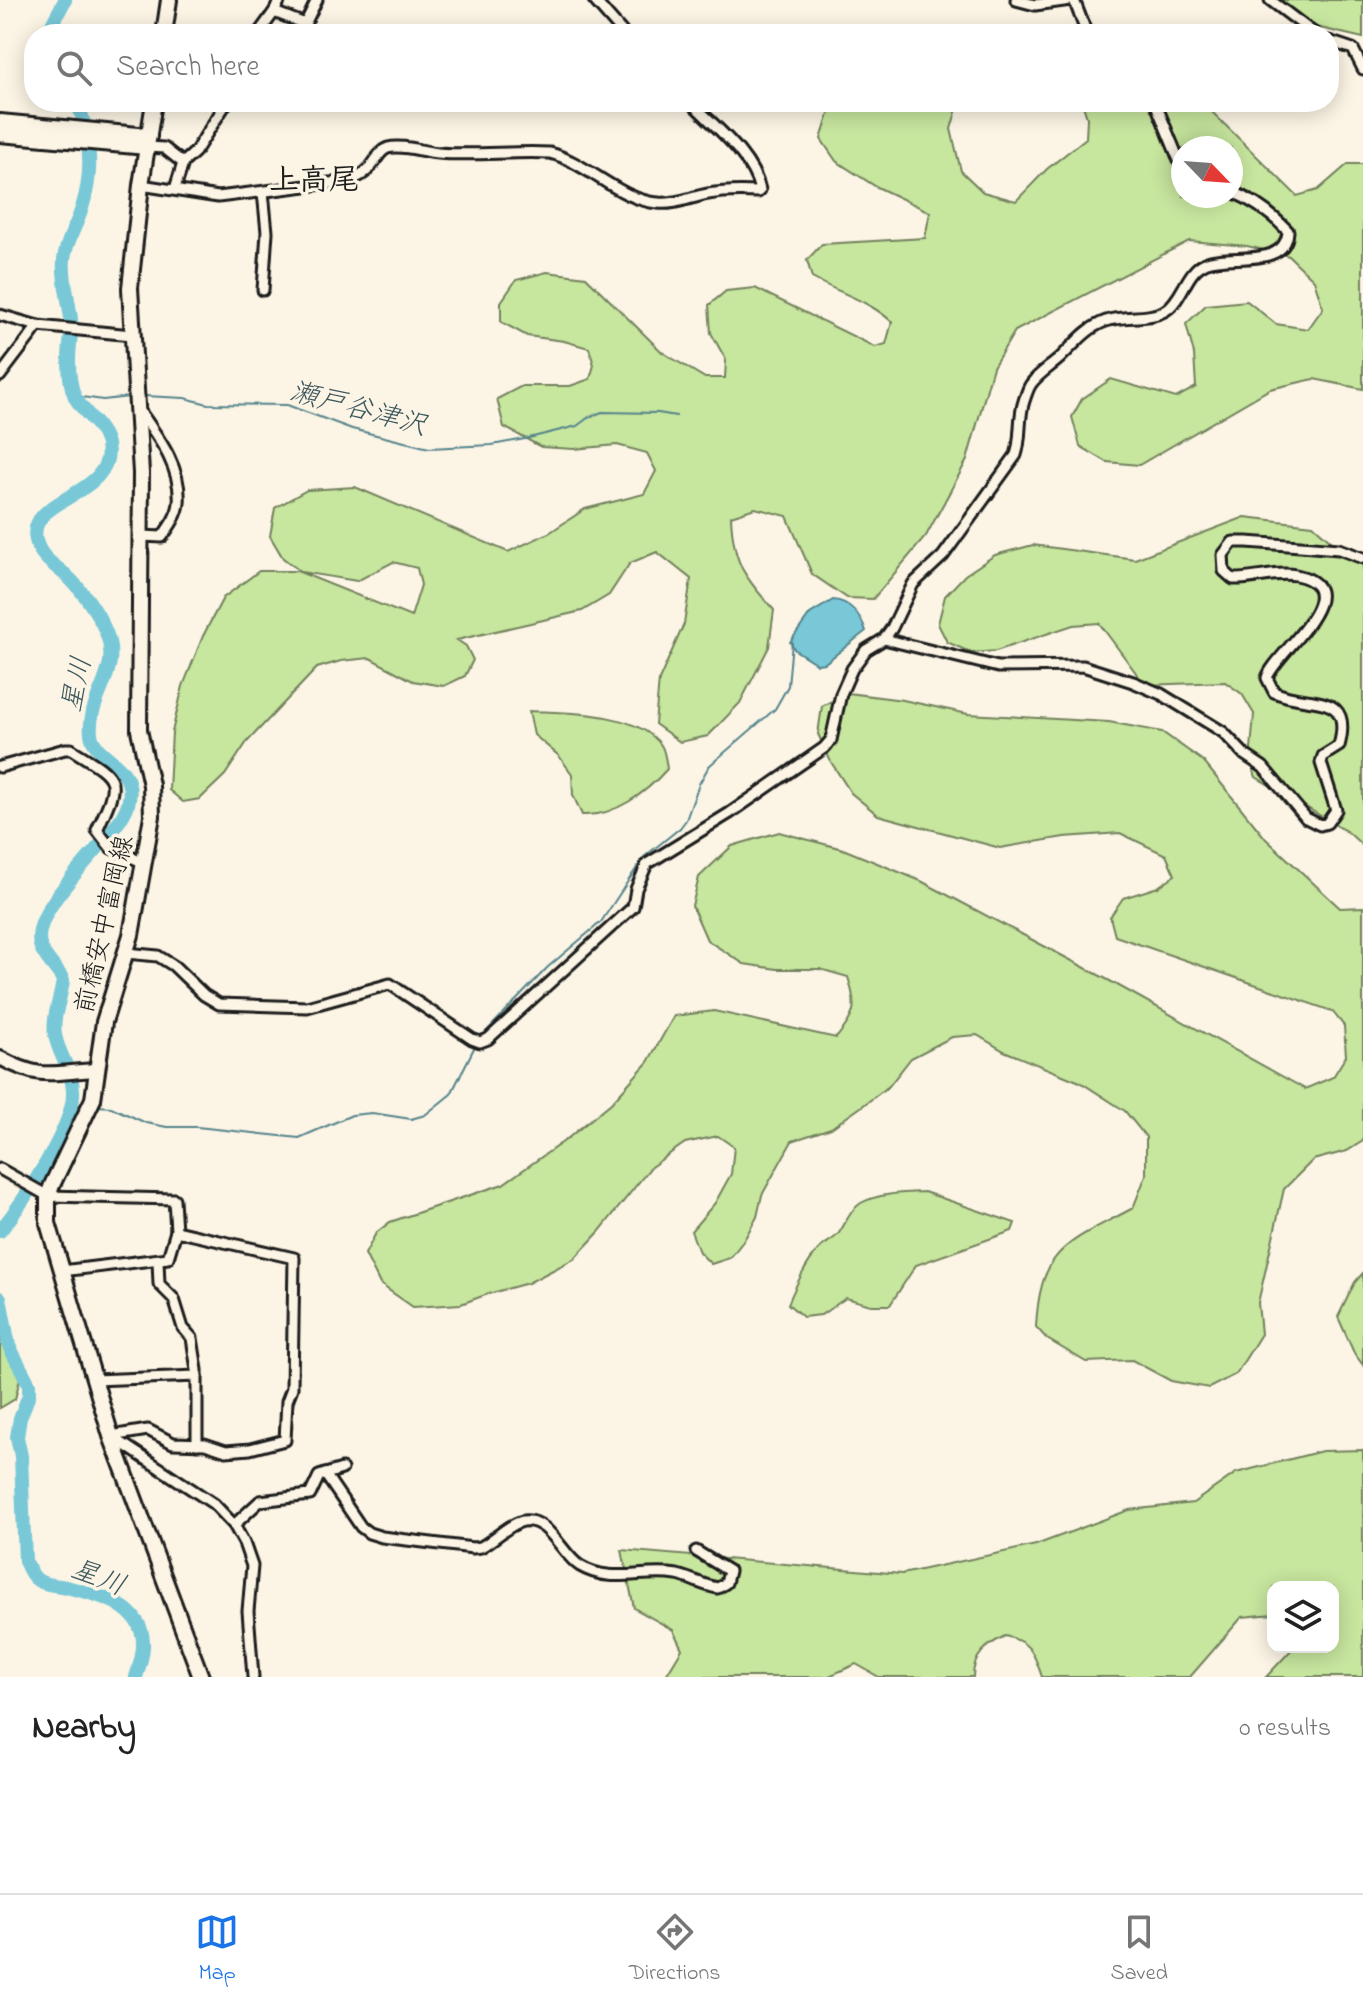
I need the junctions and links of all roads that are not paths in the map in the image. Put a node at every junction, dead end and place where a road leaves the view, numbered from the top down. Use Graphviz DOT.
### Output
graph roads {
  1 [pos="169,0"];
  2 [pos="280,0"];
  3 [pos="317,0"];
  4 [pos="594,0"];
  5 [pos="1016,0"];
  6 [pos="1072,0"];
  7 [pos="1270,0"];
  8 [pos="274,12"];
  9 [pos="165,24"];
  10 [pos="265,24"];
  11 [pos="615,24"];
  12 [pos="1083,24"];
  13 [pos="1302,24"];
  14 [pos="1339,44"];
  15 [pos="1363,69"];
  16 [pos="152,112"];
  17 [pos="221,112"];
  18 [pos="700,112"];
  19 [pos="1159,112"];
  20 [pos="0,122"];
  21 [pos="0,134"];
  22 [pos="1171,141"];
  23 [pos="148,142"];
  24 [pos="183,163"];
  25 [pos="141,185"];
  26 [pos="175,189"];
  27 [pos="263,192"];
  28 [pos="1243,197"];
  29 [pos="263,290"];
  30 [pos="0,315"];
  31 [pos="38,326"];
  32 [pos="132,335"];
  33 [pos="0,376"];
  34 [pos="139,410"];
  35 [pos="142,536"];
  36 [pos="1363,558"];
  37 [pos="884,639"];
  38 [pos="0,767"];
  39 [pos="144,863"];
  40 [pos="126,953"];
  41 [pos="0,1058"];
  42 [pos="90,1070"];
  43 [pos="0,1169"];
  44 [pos="48,1196"];
  45 [pos="176,1231"];
  46 [pos="158,1261"];
  47 [pos="62,1271"];
  48 [pos="197,1376"];
  49 [pos="94,1380"];
  50 [pos="111,1436"];
  51 [pos="197,1444"];
  52 [pos="342,1469"];
  53 [pos="325,1474"];
  54 [pos="234,1525"];
  55 [pos="696,1551"];
  56 [pos="201,1677"];
  57 [pos="253,1677"];
  1 -- 9 [label="main road"];
  2 -- 8 [label="street"];
  3 -- 8 [label="street"];
  4 -- 11 [label="street"];
  5 -- 6 [label="street"];
  6 -- 12 [label="street"];
  7 -- 13 [label="street"];
  8 -- 10 [label="street"];
  14 -- 15 [label="street"];
  16 -- 23 [label="main road, 前橋安中富岡線"];
  17 -- 24 [label="street"];
  18 -- 27 [label="street"];
  19 -- 22 [label="street"];
  20 -- 23 [label="main road"];
  21 -- 23 [label="main road"];
  23 -- 24 [label="street"];
  23 -- 25 [label="main road, 前橋安中富岡線"];
  24 -- 26 [label="street"];
  25 -- 26 [label="street"];
  25 -- 32 [label="main road, 前橋安中富岡線"];
  26 -- 27 [label="street"];
  27 -- 29 [label="street"];
  28 -- 37 [label="street"];
  30 -- 31 [label="street"];
  31 -- 32 [label="street"];
  31 -- 33 [label="street"];
  32 -- 34 [label="main road, 前橋安中富岡線"];
  34 -- 35 [label="main road, 前橋安中富岡線"];
  34 -- 35 [label="street"];
  35 -- 39 [label="main road, 前橋安中富岡線"];
  36 -- 37 [label="street"];
  37 -- 40 [label="street"];
  38 -- 39 [label="street"];
  39 -- 40 [label="main road, 前橋安中富岡線"];
  40 -- 42 [label="main road, 前橋安中富岡線"];
  41 -- 42 [label="street"];
  42 -- 44 [label="main road, 前橋安中富岡線"];
  43 -- 44 [label="street"];
  44 -- 45 [label="street"];
  44 -- 47 [label="main road"];
  45 -- 46 [label="street"];
  45 -- 51 [label="street"];
  46 -- 47 [label="street"];
  46 -- 48 [label="street"];
  47 -- 49 [label="main road"];
  48 -- 49 [label="street"];
  48 -- 51 [label="street"];
  49 -- 50 [label="main road"];
  50 -- 51 [label="street"];
  50 -- 54 [label="street"];
  50 -- 56 [label="main road"];
  52 -- 53 [label="street"];
  53 -- 54 [label="street"];
  53 -- 55 [label="street"];
  54 -- 57 [label="street"];
}
